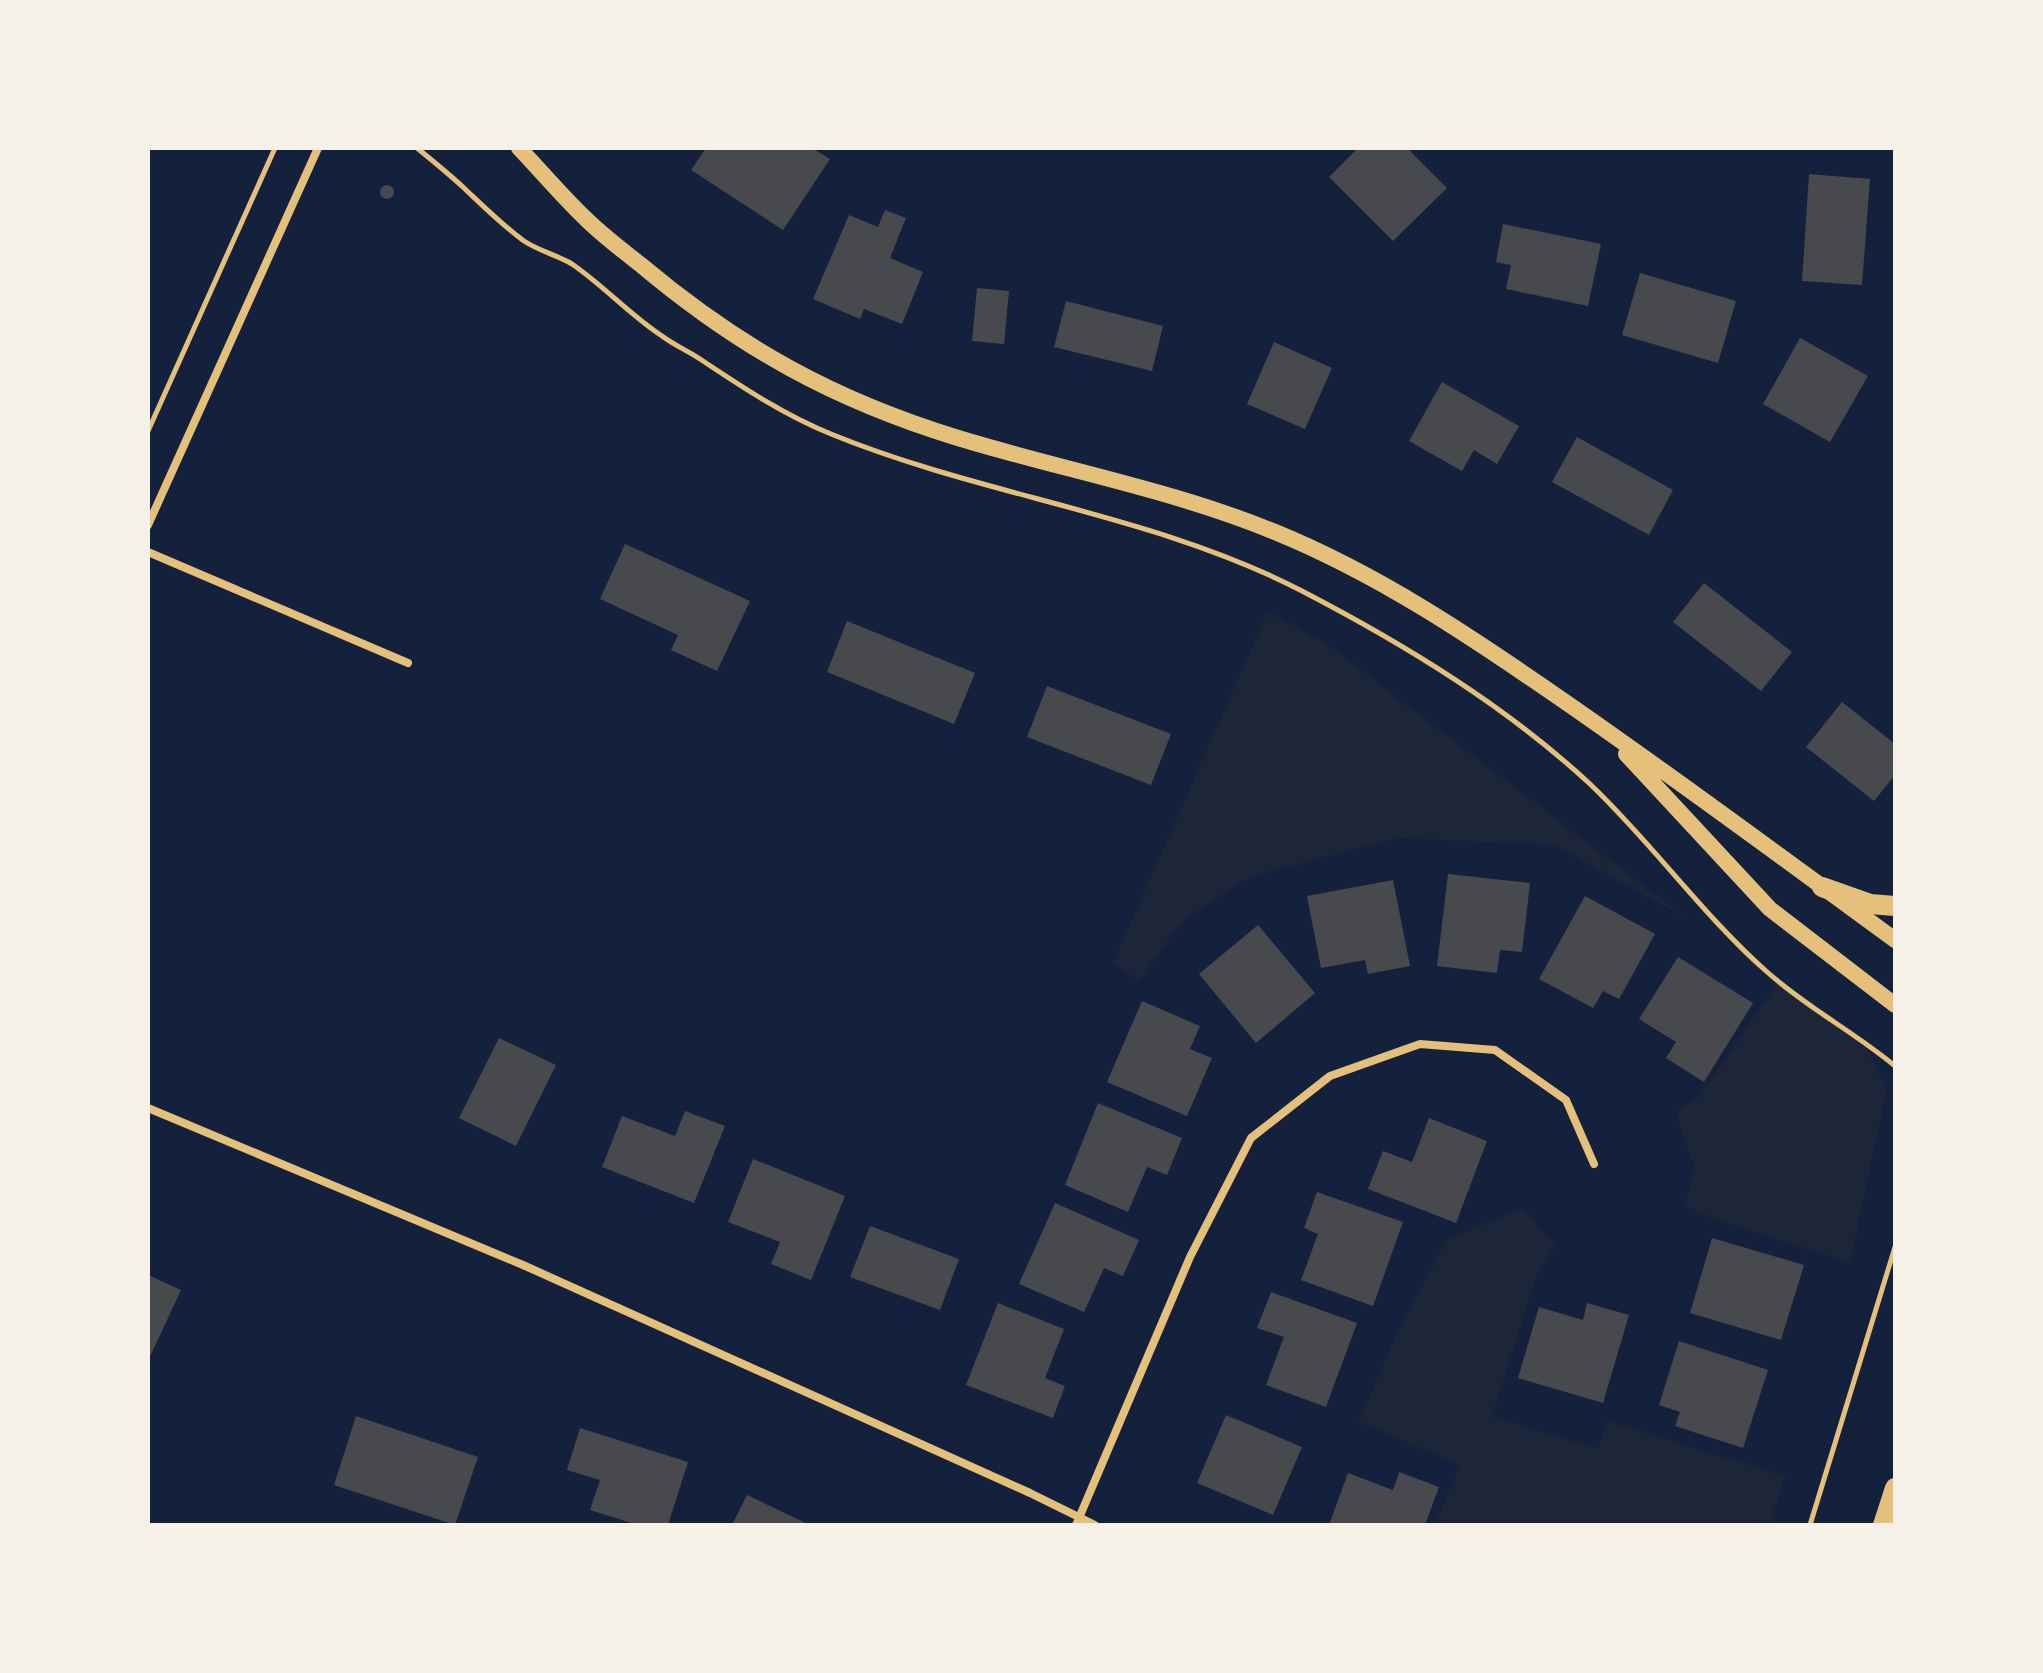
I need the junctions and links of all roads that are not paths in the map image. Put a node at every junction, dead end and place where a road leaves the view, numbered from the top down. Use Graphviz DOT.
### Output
graph roads {
  1 [pos="318,148"];
  2 [pos="519,148"];
  3 [pos="148,525"];
  4 [pos="148,552"];
  5 [pos="408,663"];
  6 [pos="1604,729"];
  7 [pos="1822,887"];
  8 [pos="1895,906"];
  9 [pos="1895,940"];
  10 [pos="1895,1005"];
  11 [pos="148,1108"];
  12 [pos="1594,1164"];
  13 [pos="1895,1488"];
  14 [pos="1078,1521"];
  15 [pos="1095,1525"];
  16 [pos="1883,1525"];
  1 -- 3 [label="street"];
  2 -- 6 [label="main road"];
  4 -- 5 [label="street"];
  6 -- 7 [label="main road"];
  6 -- 10 [label="main road"];
  7 -- 8 [label="main road"];
  7 -- 9 [label="main road"];
  11 -- 14 [label="street"];
  12 -- 14 [label="street"];
  13 -- 16 [label="main road"];
  14 -- 15 [label="street"];
}
